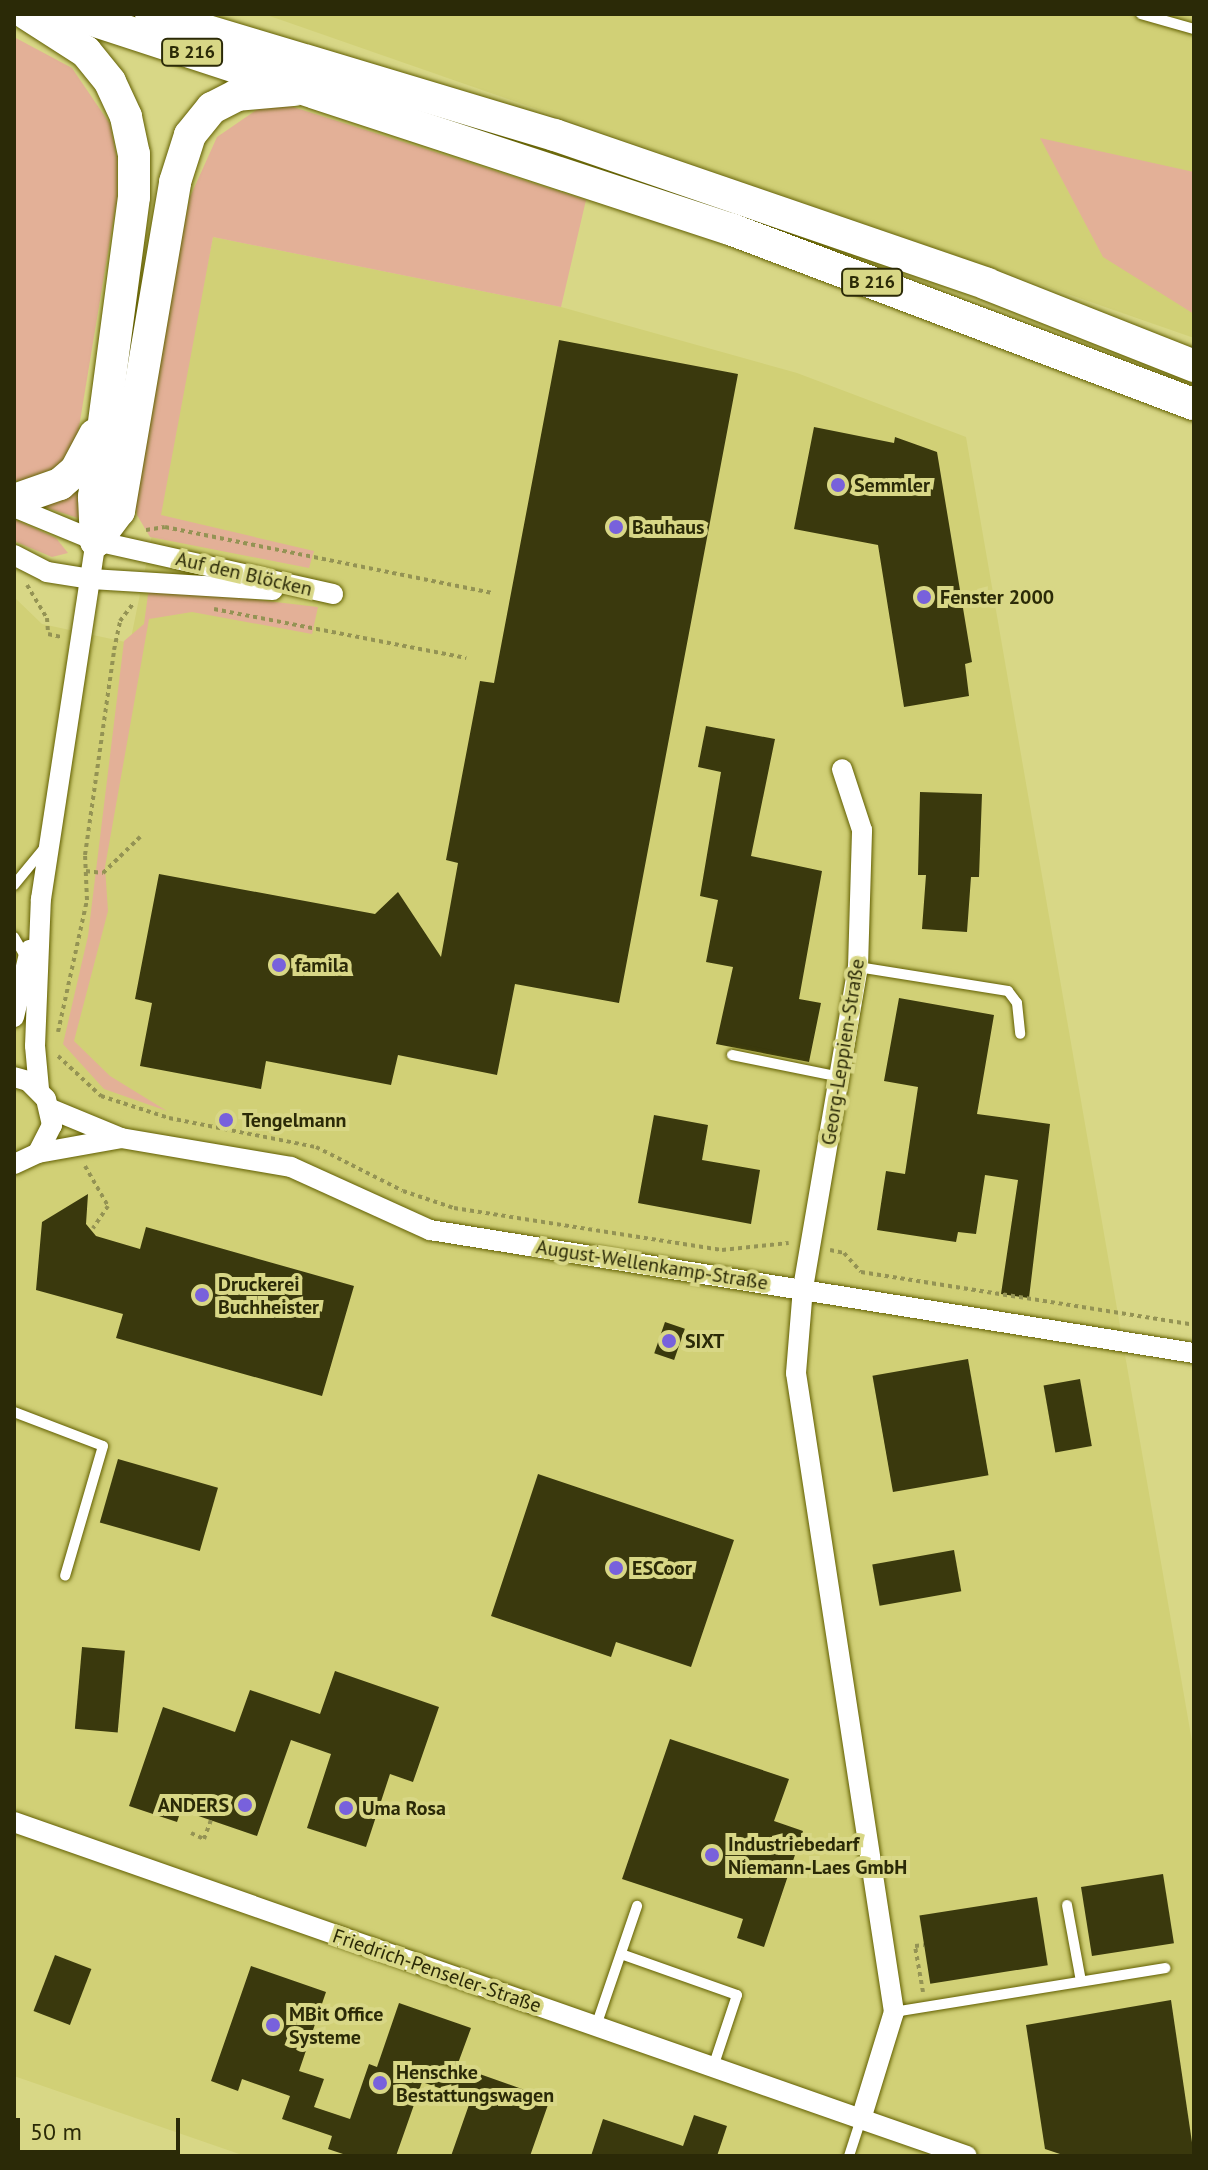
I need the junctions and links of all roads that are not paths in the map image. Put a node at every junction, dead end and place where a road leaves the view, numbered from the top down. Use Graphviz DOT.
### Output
graph roads {
  1 [pos="27,14"];
  2 [pos="74,14"];
  3 [pos="151,14"];
  4 [pos="192,14"];
  5 [pos="1141,14"];
  6 [pos="1194,29"];
  7 [pos="241,42"];
  8 [pos="311,89"];
  9 [pos="1194,366"];
  10 [pos="1194,404"];
  11 [pos="104,422"];
  12 [pos="14,500"];
  13 [pos="14,507"];
  14 [pos="96,541"];
  15 [pos="15,565"];
  16 [pos="91,579"];
  17 [pos="842,769"];
  18 [pos="47,845"];
  19 [pos="14,885"];
  20 [pos="41,899"];
  21 [pos="14,937"];
  22 [pos="27,961"];
  23 [pos="858,967"];
  24 [pos="14,1017"];
  25 [pos="1020,1034"];
  26 [pos="732,1055"];
  27 [pos="14,1077"];
  28 [pos="840,1077"];
  29 [pos="39,1089"];
  30 [pos="51,1109"];
  31 [pos="121,1138"];
  32 [pos="38,1153"];
  33 [pos="14,1164"];
  34 [pos="803,1288"];
  35 [pos="1194,1353"];
  36 [pos="14,1412"];
  37 [pos="65,1576"];
  38 [pos="14,1822"];
  39 [pos="1067,1905"];
  40 [pos="637,1906"];
  41 [pos="621,1954"];
  42 [pos="1165,1968"];
  43 [pos="1081,1981"];
  44 [pos="894,2012"];
  45 [pos="596,2026"];
  46 [pos="713,2067"];
  47 [pos="861,2119"];
  48 [pos="849,2156"];
  49 [pos="967,2156"];
  1 -- 11 [label="highway"];
  2 -- 8 [label="highway, B 216"];
  3 -- 7 [label="highway, B 216"];
  4 -- 7 [label="highway"];
  5 -- 6 [label="lane"];
  7 -- 9 [label="highway, B 216"];
  8 -- 10 [label="highway, B 216"];
  8 -- 14 [label="highway"];
  11 -- 12 [label="highway"];
  11 -- 14 [label="highway"];
  13 -- 14 [label="street"];
  14 -- 16 [label="street"];
  14 -- 16 [label="street, Auf den Blöcken"];
  15 -- 16 [label="street"];
  16 -- 18 [label="street"];
  17 -- 23 [label="street, Georg-Leppien-Straße"];
  18 -- 19 [label="lane"];
  18 -- 20 [label="street"];
  20 -- 22 [label="street"];
  20 -- 29 [label="street"];
  21 -- 22 [label="lane"];
  22 -- 24 [label="street"];
  23 -- 25 [label="lane"];
  23 -- 28 [label="street, Georg-Leppien-Straße"];
  26 -- 28 [label="lane"];
  27 -- 29 [label="street"];
  28 -- 34 [label="street, Georg-Leppien-Straße"];
  29 -- 30 [label="street"];
  30 -- 31 [label="street, August-Wellenkamp-Straße"];
  30 -- 32 [label="street"];
  31 -- 32 [label="street, August-Wellenkamp-Straße"];
  31 -- 34 [label="street, August-Wellenkamp-Straße"];
  32 -- 33 [label="street"];
  34 -- 35 [label="street, August-Wellenkamp-Straße"];
  34 -- 44 [label="street"];
  36 -- 37 [label="lane"];
  38 -- 45 [label="street, Friedrich-Penseler-Straße"];
  39 -- 43 [label="lane"];
  40 -- 41 [label="lane"];
  41 -- 45 [label="lane"];
  41 -- 46 [label="lane"];
  42 -- 43 [label="lane"];
  43 -- 44 [label="lane"];
  44 -- 47 [label="street"];
  45 -- 46 [label="street, Friedrich-Penseler-Straße"];
  46 -- 47 [label="street, Friedrich-Penseler-Straße"];
  47 -- 48 [label="lane"];
  47 -- 49 [label="street, Friedrich-Penseler-Straße"];
}
